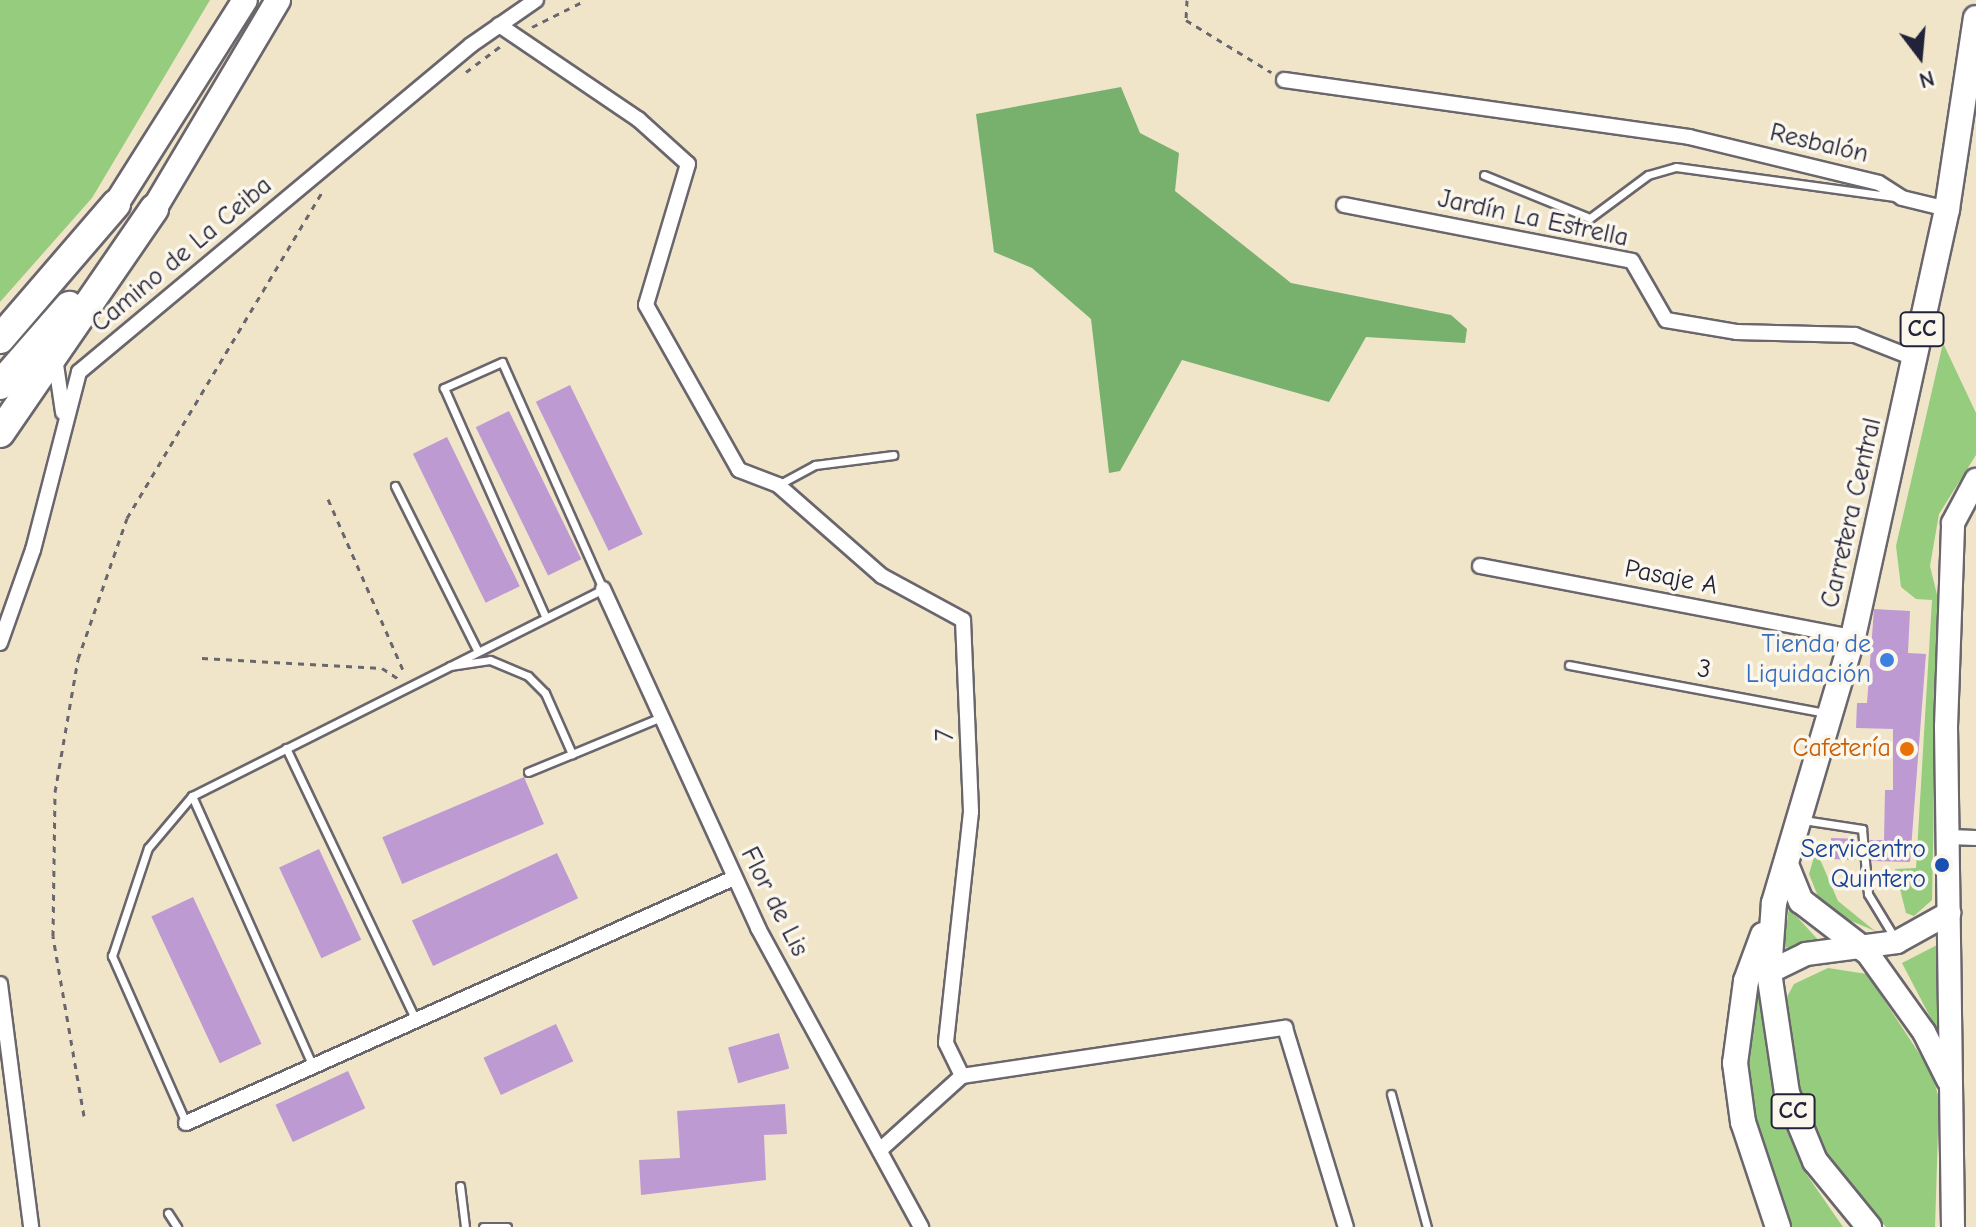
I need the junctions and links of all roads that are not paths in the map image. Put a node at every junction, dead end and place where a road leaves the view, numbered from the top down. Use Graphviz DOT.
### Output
graph roads {
  1 [pos="245,0"];
  2 [pos="278,0"];
  3 [pos="536,0"];
  4 [pos="1976,18"];
  5 [pos="499,25"];
  6 [pos="1284,80"];
  7 [pos="1484,175"];
  8 [pos="1902,198"];
  9 [pos="116,204"];
  10 [pos="1344,205"];
  11 [pos="154,209"];
  12 [pos="1947,209"];
  13 [pos="0,339"];
  14 [pos="55,353"];
  15 [pos="1916,359"];
  16 [pos="0,385"];
  17 [pos="63,413"];
  18 [pos="0,433"];
  19 [pos="893,455"];
  20 [pos="1976,480"];
  21 [pos="778,485"];
  22 [pos="395,486"];
  23 [pos="1480,566"];
  24 [pos="603,589"];
  25 [pos="545,616"];
  26 [pos="1853,637"];
  27 [pos="0,643"];
  28 [pos="477,650"];
  29 [pos="1569,665"];
  30 [pos="444,667"];
  31 [pos="1832,714"];
  32 [pos="659,718"];
  33 [pos="286,748"];
  34 [pos="572,754"];
  35 [pos="528,772"];
  36 [pos="192,796"];
  37 [pos="1799,819"];
  38 [pos="1949,837"];
  39 [pos="1976,838"];
  40 [pos="1787,867"];
  41 [pos="734,878"];
  42 [pos="1949,913"];
  43 [pos="1897,942"];
  44 [pos="1866,951"];
  45 [pos="1758,977"];
  46 [pos="0,984"];
  47 [pos="416,1021"];
  48 [pos="312,1064"];
  49 [pos="962,1076"];
  50 [pos="1950,1085"];
  51 [pos="1391,1094"];
  52 [pos="186,1123"];
  53 [pos="880,1150"];
  54 [pos="460,1186"];
  55 [pos="168,1213"];
  56 [pos="31,1227"];
  57 [pos="177,1227"];
  58 [pos="465,1227"];
  59 [pos="483,1227"];
  60 [pos="507,1227"];
  61 [pos="921,1227"];
  62 [pos="1346,1227"];
  63 [pos="1427,1227"];
  64 [pos="1778,1227"];
  65 [pos="1869,1227"];
  66 [pos="1953,1227"];
  1 -- 9 [label="main road"];
  2 -- 11 [label="main road"];
  3 -- 5 [label="street, Camino de La Ceiba"];
  4 -- 12 [label="main road, Carretera Central / CC"];
  5 -- 17 [label="street, Camino de La Ceiba"];
  5 -- 21 [label="street"];
  6 -- 8 [label="street, Resbalón"];
  7 -- 8 [label="lane, Resbalón"];
  8 -- 12 [label="street"];
  9 -- 13 [label="highway"];
  10 -- 15 [label="street, Jardín La Estrella"];
  11 -- 14 [label="highway"];
  11 -- 16 [label="highway"];
  12 -- 15 [label="main road, Carretera Central / CC"];
  14 -- 17 [label="street"];
  14 -- 18 [label="highway"];
  15 -- 26 [label="main road, Carretera Central / CC"];
  17 -- 27 [label="street, Camino de La Ceiba"];
  19 -- 21 [label="lane"];
  20 -- 38 [label="main road"];
  21 -- 49 [label="street, 7"];
  22 -- 28 [label="lane"];
  23 -- 26 [label="street, Pasaje A"];
  24 -- 25 [label="lane"];
  24 -- 25 [label="lane"];
  24 -- 32 [label="street, Flor de Lis"];
  25 -- 28 [label="lane"];
  26 -- 31 [label="main road, Carretera Central / CC"];
  28 -- 30 [label="lane"];
  29 -- 31 [label="lane, 3"];
  30 -- 33 [label="lane"];
  30 -- 34 [label="lane"];
  31 -- 37 [label="main road, Carretera Central / CC"];
  32 -- 34 [label="lane"];
  32 -- 41 [label="street, Flor de Lis"];
  33 -- 36 [label="lane"];
  33 -- 47 [label="lane"];
  34 -- 35 [label="lane"];
  36 -- 48 [label="lane"];
  36 -- 52 [label="lane"];
  37 -- 40 [label="main road, Carretera Central / CC"];
  37 -- 43 [label="lane"];
  38 -- 39 [label="street"];
  38 -- 42 [label="main road"];
  40 -- 44 [label="main road"];
  40 -- 45 [label="main road, Carretera Central / CC"];
  41 -- 47 [label="street"];
  41 -- 53 [label="street, Flor de Lis"];
  42 -- 43 [label="main road"];
  42 -- 50 [label="main road"];
  43 -- 44 [label="main road"];
  44 -- 45 [label="main road"];
  44 -- 50 [label="main road"];
  45 -- 64 [label="main road"];
  45 -- 65 [label="main road, CC"];
  46 -- 56 [label="street"];
  47 -- 48 [label="street"];
  48 -- 52 [label="street"];
  49 -- 53 [label="street"];
  49 -- 62 [label="street"];
  50 -- 66 [label="main road"];
  51 -- 63 [label="lane"];
  53 -- 61 [label="street, Flor de Lis"];
  54 -- 58 [label="lane"];
  55 -- 57 [label="lane"];
  59 -- 60 [label="lane"];
}
